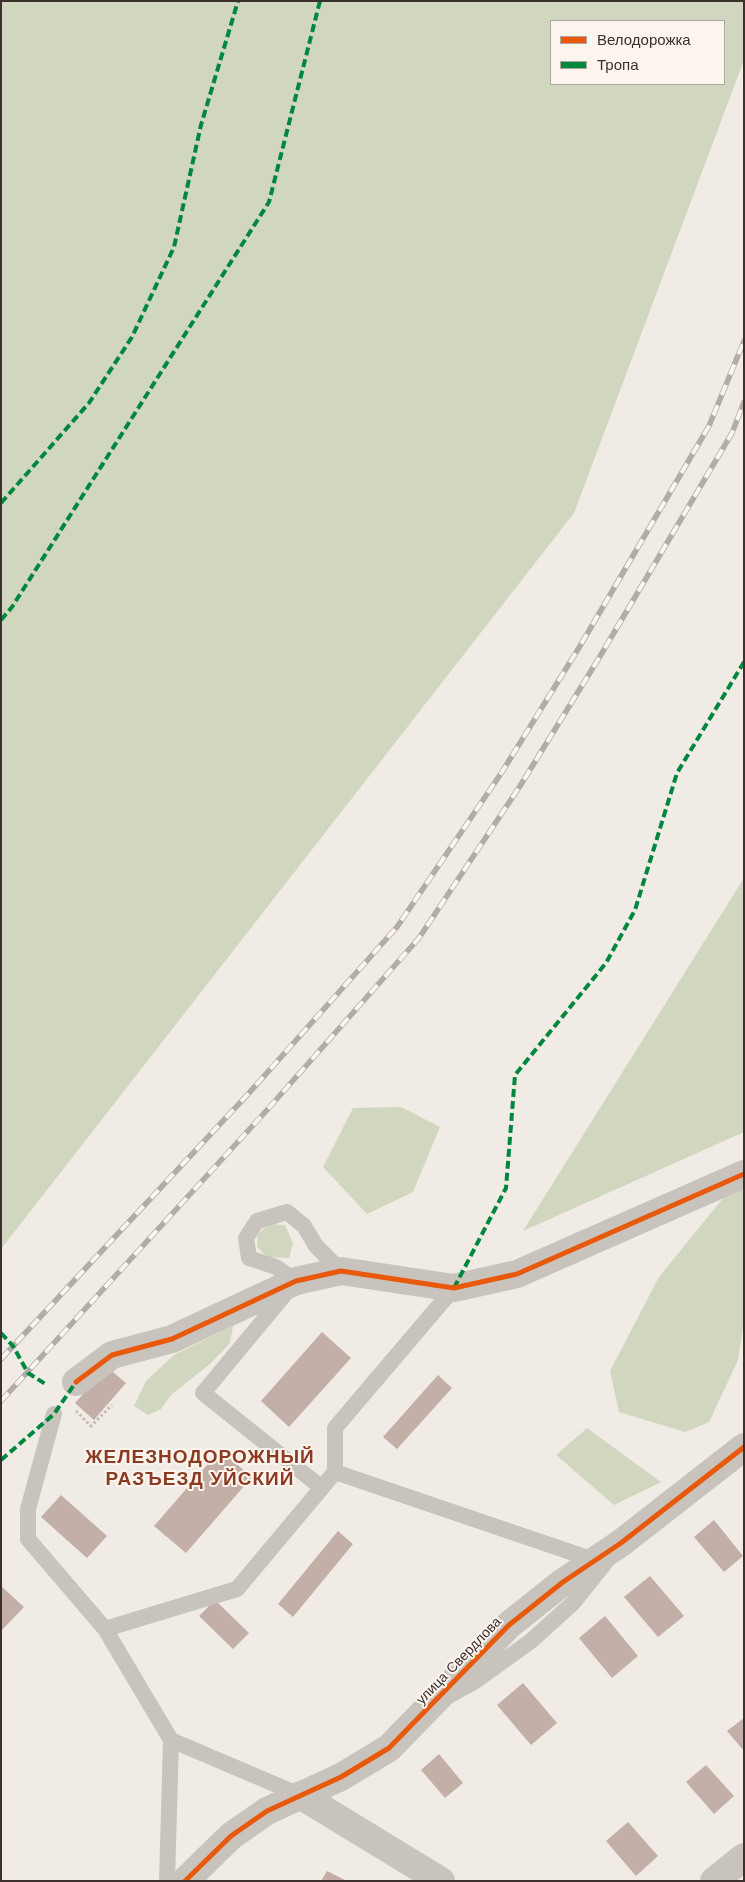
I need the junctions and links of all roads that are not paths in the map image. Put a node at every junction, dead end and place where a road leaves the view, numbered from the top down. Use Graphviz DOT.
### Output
graph roads {
  1 [pos="744,1174"];
  2 [pos="341,1271"];
  3 [pos="296,1281"];
  4 [pos="454,1288"];
  5 [pos="76,1382"];
  6 [pos="54,1414"];
  7 [pos="744,1447"];
  8 [pos="335,1472"];
  9 [pos="322,1488"];
  10 [pos="621,1544"];
  11 [pos="594,1560"];
  12 [pos="105,1629"];
  13 [pos="435,1702"];
  14 [pos="170,1740"];
  15 [pos="300,1795"];
  16 [pos="744,1857"];
  17 [pos="168,1881"];
  18 [pos="185,1881"];
  19 [pos="441,1881"];
  20 [pos="714,1881"];
  1 -- 4 [label="street"];
  2 -- 3 [label="street"];
  2 -- 3 [label="lane"];
  2 -- 4 [label="street"];
  3 -- 5 [label="street"];
  3 -- 9 [label="lane"];
  4 -- 8 [label="lane"];
  6 -- 12 [label="lane"];
  7 -- 10 [label="street, улица Свердлова"];
  8 -- 9 [label="lane"];
  8 -- 11 [label="lane"];
  9 -- 12 [label="lane"];
  10 -- 11 [label="street, улица Свердлова"];
  10 -- 13 [label="lane"];
  11 -- 13 [label="street, улица Свердлова"];
  12 -- 14 [label="lane"];
  13 -- 15 [label="street, улица Свердлова"];
  14 -- 15 [label="lane"];
  14 -- 17 [label="lane"];
  15 -- 18 [label="street, улица Свердлова"];
  15 -- 19 [label="street"];
  16 -- 20 [label="street"];
}
